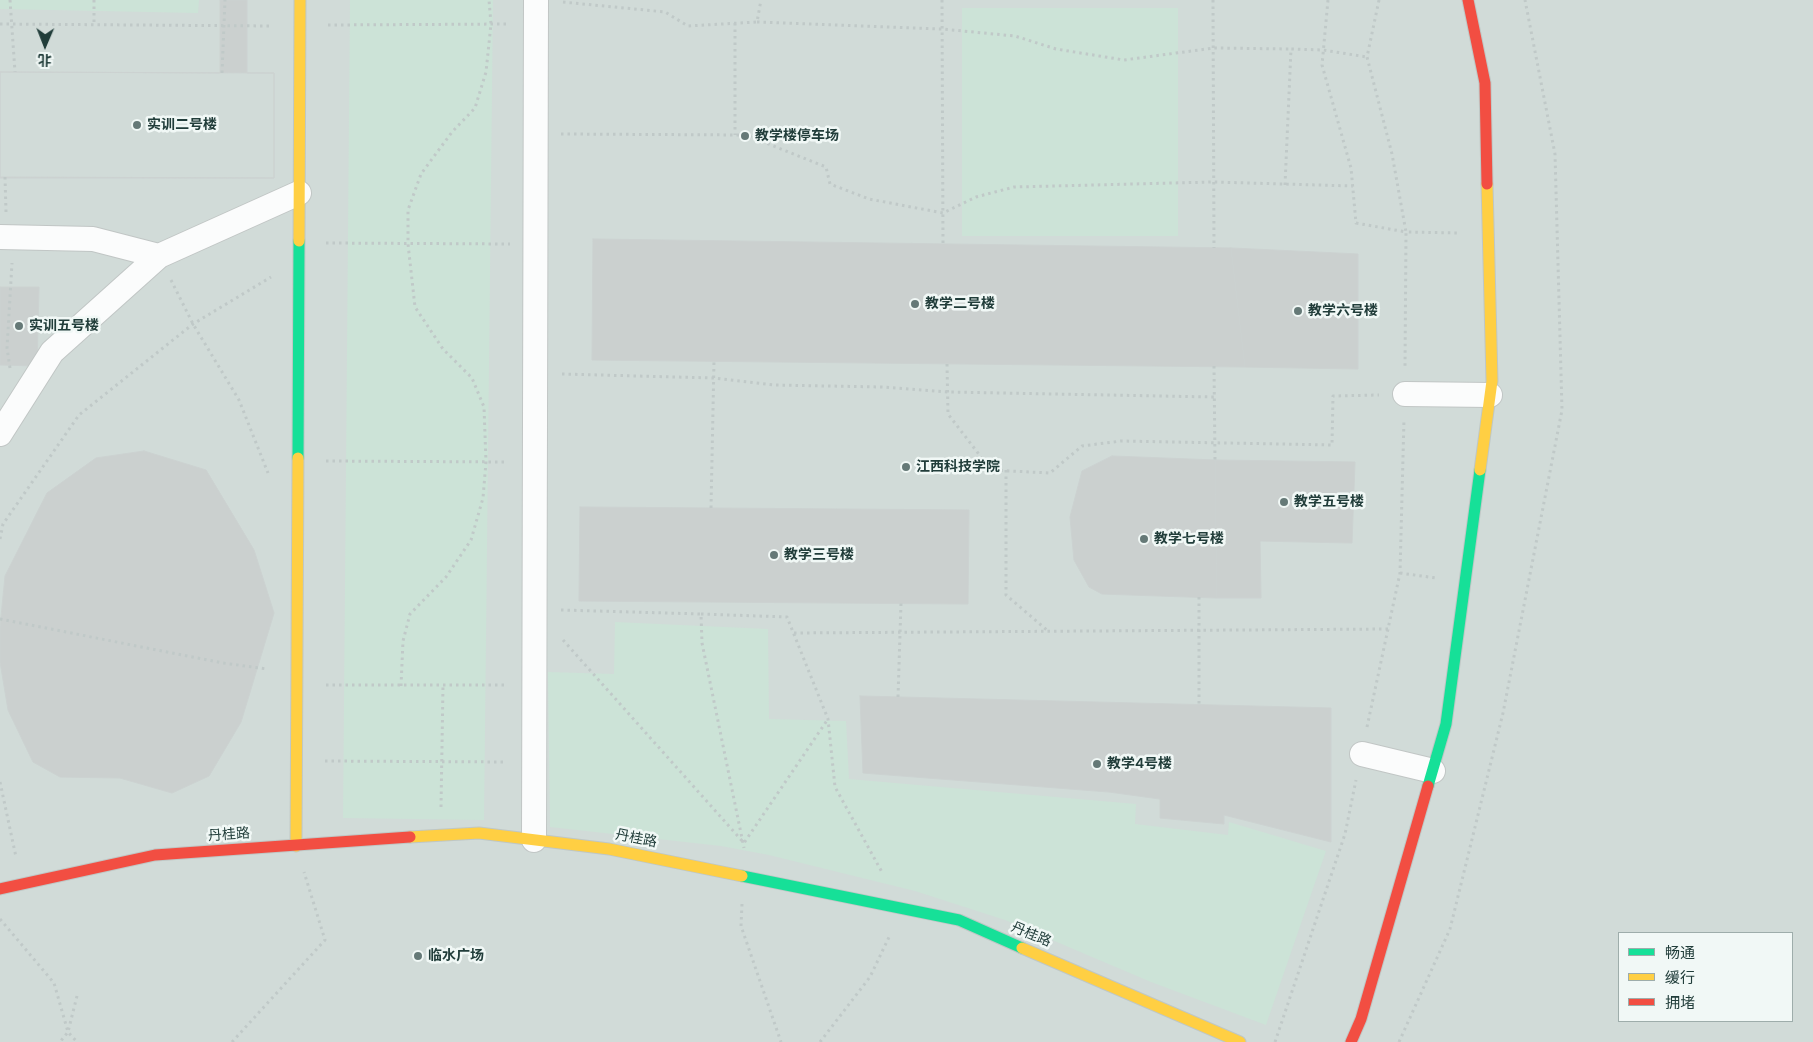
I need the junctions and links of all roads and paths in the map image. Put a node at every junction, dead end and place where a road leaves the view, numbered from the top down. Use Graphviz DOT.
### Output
graph roads {
  1 [pos="10,0"];
  2 [pos="94,0"];
  3 [pos="225,0"];
  4 [pos="300,0"];
  5 [pos="489,0"];
  6 [pos="536,0"];
  7 [pos="761,0"];
  8 [pos="942,0"];
  9 [pos="1213,0"];
  10 [pos="1328,0"];
  11 [pos="1379,0"];
  12 [pos="1468,0"];
  13 [pos="1525,0"];
  14 [pos="562,2"];
  15 [pos="757,22"];
  16 [pos="0,24"];
  17 [pos="11,24"];
  18 [pos="491,24"];
  19 [pos="536,24"];
  20 [pos="735,24"];
  21 [pos="94,25"];
  22 [pos="300,26"];
  23 [pos="942,29"];
  24 [pos="1214,48"];
  25 [pos="1291,49"];
  26 [pos="1323,50"];
  27 [pos="1367,57"];
  28 [pos="15,72"];
  29 [pos="222,72"];
  30 [pos="536,134"];
  31 [pos="735,135"];
  32 [pos="5,178"];
  33 [pos="1213,182"];
  34 [pos="1285,185"];
  35 [pos="1352,186"];
  36 [pos="299,193"];
  37 [pos="943,213"];
  38 [pos="1406,232"];
  39 [pos="1488,233"];
  40 [pos="3,237"];
  41 [pos="942,242"];
  42 [pos="299,243"];
  43 [pos="408,244"];
  44 [pos="536,244"];
  45 [pos="1214,248"];
  46 [pos="159,256"];
  47 [pos="299,260"];
  48 [pos="193,324"];
  49 [pos="714,362"];
  50 [pos="947,364"];
  51 [pos="1214,366"];
  52 [pos="536,374"];
  53 [pos="713,378"];
  54 [pos="948,392"];
  55 [pos="1405,394"];
  56 [pos="1490,395"];
  57 [pos="1214,397"];
  58 [pos="14,412"];
  59 [pos="0,434"];
  60 [pos="1214,443"];
  61 [pos="298,460"];
  62 [pos="1215,460"];
  63 [pos="486,462"];
  64 [pos="536,462"];
  65 [pos="1006,470"];
  66 [pos="270,481"];
  67 [pos="712,508"];
  68 [pos="0,539"];
  69 [pos="1400,573"];
  70 [pos="1465,583"];
  71 [pos="1199,597"];
  72 [pos="901,603"];
  73 [pos="536,609"];
  74 [pos="701,614"];
  75 [pos="0,619"];
  76 [pos="1388,629"];
  77 [pos="1049,632"];
  78 [pos="794,633"];
  79 [pos="296,672"];
  80 [pos="297,685"];
  81 [pos="443,685"];
  82 [pos="401,686"];
  83 [pos="535,686"];
  84 [pos="898,697"];
  85 [pos="1199,705"];
  86 [pos="828,719"];
  87 [pos="1362,754"];
  88 [pos="296,760"];
  89 [pos="441,762"];
  90 [pos="535,763"];
  91 [pos="1432,771"];
  92 [pos="0,782"];
  93 [pos="442,835"];
  94 [pos="534,840"];
  95 [pos="744,843"];
  96 [pos="296,846"];
  97 [pos="743,876"];
  98 [pos="22,884"];
  99 [pos="0,889"];
  100 [pos="902,909"];
  101 [pos="0,919"];
  102 [pos="77,996"];
  103 [pos="68,1032"];
  104 [pos="60,1042"];
  105 [pos="77,1042"];
  106 [pos="232,1042"];
  107 [pos="781,1042"];
  108 [pos="820,1042"];
  109 [pos="1240,1042"];
  110 [pos="1274,1042"];
  111 [pos="1351,1042"];
  112 [pos="1399,1042"];
  1 -- 17 [label="path"];
  2 -- 21 [label="path"];
  3 -- 29 [label="path, bridge"];
  4 -- 22 [label="street"];
  5 -- 18 [label="path"];
  6 -- 19 [label="street"];
  7 -- 15 [label="path"];
  8 -- 23 [label="path"];
  9 -- 24 [label="path"];
  10 -- 26 [label="path"];
  11 -- 27 [label="path"];
  12 -- 39 [label="street"];
  13 -- 112 [label="path"];
  14 -- 20 [label="path"];
  15 -- 20 [label="path"];
  15 -- 23 [label="path"];
  16 -- 17 [label="path"];
  17 -- 21 [label="path"];
  17 -- 28 [label="path"];
  18 -- 19 [label="path"];
  18 -- 22 [label="path"];
  18 -- 43 [label="path"];
  19 -- 30 [label="street"];
  20 -- 31 [label="path"];
  21 -- 22 [label="path"];
  22 -- 36 [label="street"];
  23 -- 24 [label="path"];
  23 -- 37 [label="path"];
  24 -- 25 [label="path"];
  24 -- 33 [label="path"];
  25 -- 26 [label="path"];
  25 -- 34 [label="path"];
  26 -- 27 [label="path"];
  26 -- 35 [label="path"];
  27 -- 38 [label="path"];
  30 -- 31 [label="path"];
  30 -- 44 [label="street"];
  31 -- 37 [label="path"];
  32 -- 40 [label="path"];
  33 -- 34 [label="path"];
  33 -- 37 [label="path"];
  33 -- 45 [label="path"];
  34 -- 35 [label="path"];
  35 -- 38 [label="path"];
  36 -- 42 [label="street"];
  36 -- 46 [label="street"];
  37 -- 41 [label="path"];
  38 -- 39 [label="path"];
  38 -- 55 [label="path"];
  39 -- 56 [label="street"];
  40 -- 46 [label="street"];
  40 -- 58 [label="path"];
  42 -- 43 [label="path"];
  42 -- 47 [label="street"];
  43 -- 44 [label="path"];
  43 -- 63 [label="path"];
  44 -- 52 [label="street"];
  46 -- 48 [label="path"];
  46 -- 58 [label="street"];
  47 -- 48 [label="path"];
  47 -- 61 [label="street"];
  48 -- 66 [label="path"];
  48 -- 68 [label="path"];
  49 -- 53 [label="path"];
  50 -- 54 [label="path"];
  51 -- 57 [label="path"];
  52 -- 53 [label="path"];
  52 -- 64 [label="street"];
  53 -- 54 [label="path"];
  53 -- 67 [label="path"];
  54 -- 57 [label="path"];
  54 -- 65 [label="path"];
  55 -- 56 [label="street"];
  55 -- 60 [label="path"];
  55 -- 69 [label="path"];
  56 -- 70 [label="street"];
  57 -- 60 [label="path"];
  58 -- 59 [label="street"];
  60 -- 62 [label="path"];
  60 -- 65 [label="path"];
  61 -- 63 [label="path"];
  61 -- 79 [label="street"];
  63 -- 64 [label="path"];
  63 -- 82 [label="path"];
  64 -- 73 [label="street"];
  65 -- 77 [label="path"];
  69 -- 70 [label="path"];
  69 -- 76 [label="path"];
  70 -- 91 [label="street"];
  71 -- 85 [label="path, bridge"];
  72 -- 84 [label="path, bridge"];
  73 -- 74 [label="path"];
  73 -- 83 [label="street"];
  73 -- 95 [label="path"];
  74 -- 78 [label="path"];
  74 -- 95 [label="path"];
  75 -- 79 [label="path"];
  76 -- 77 [label="path"];
  76 -- 87 [label="path"];
  77 -- 78 [label="path"];
  78 -- 86 [label="path"];
  79 -- 80 [label="street"];
  80 -- 82 [label="path"];
  80 -- 88 [label="street"];
  81 -- 82 [label="path"];
  81 -- 83 [label="path"];
  81 -- 89 [label="path"];
  83 -- 90 [label="street"];
  86 -- 95 [label="path"];
  86 -- 100 [label="path"];
  87 -- 91 [label="street"];
  87 -- 110 [label="path"];
  88 -- 89 [label="path"];
  88 -- 96 [label="street"];
  89 -- 90 [label="path"];
  89 -- 93 [label="path"];
  90 -- 94 [label="street"];
  91 -- 111 [label="street"];
  92 -- 98 [label="path"];
  93 -- 94 [label="street, 丹桂路"];
  93 -- 96 [label="street, 丹桂路"];
  94 -- 97 [label="street, 丹桂路"];
  95 -- 97 [label="path"];
  96 -- 98 [label="street, 丹桂路"];
  96 -- 106 [label="path"];
  97 -- 100 [label="street, 丹桂路"];
  97 -- 107 [label="path"];
  98 -- 99 [label="street, 丹桂路"];
  100 -- 108 [label="path"];
  100 -- 109 [label="street, 丹桂路"];
  101 -- 103 [label="path"];
  102 -- 103 [label="path"];
  103 -- 104 [label="path"];
  103 -- 105 [label="path"];
}
